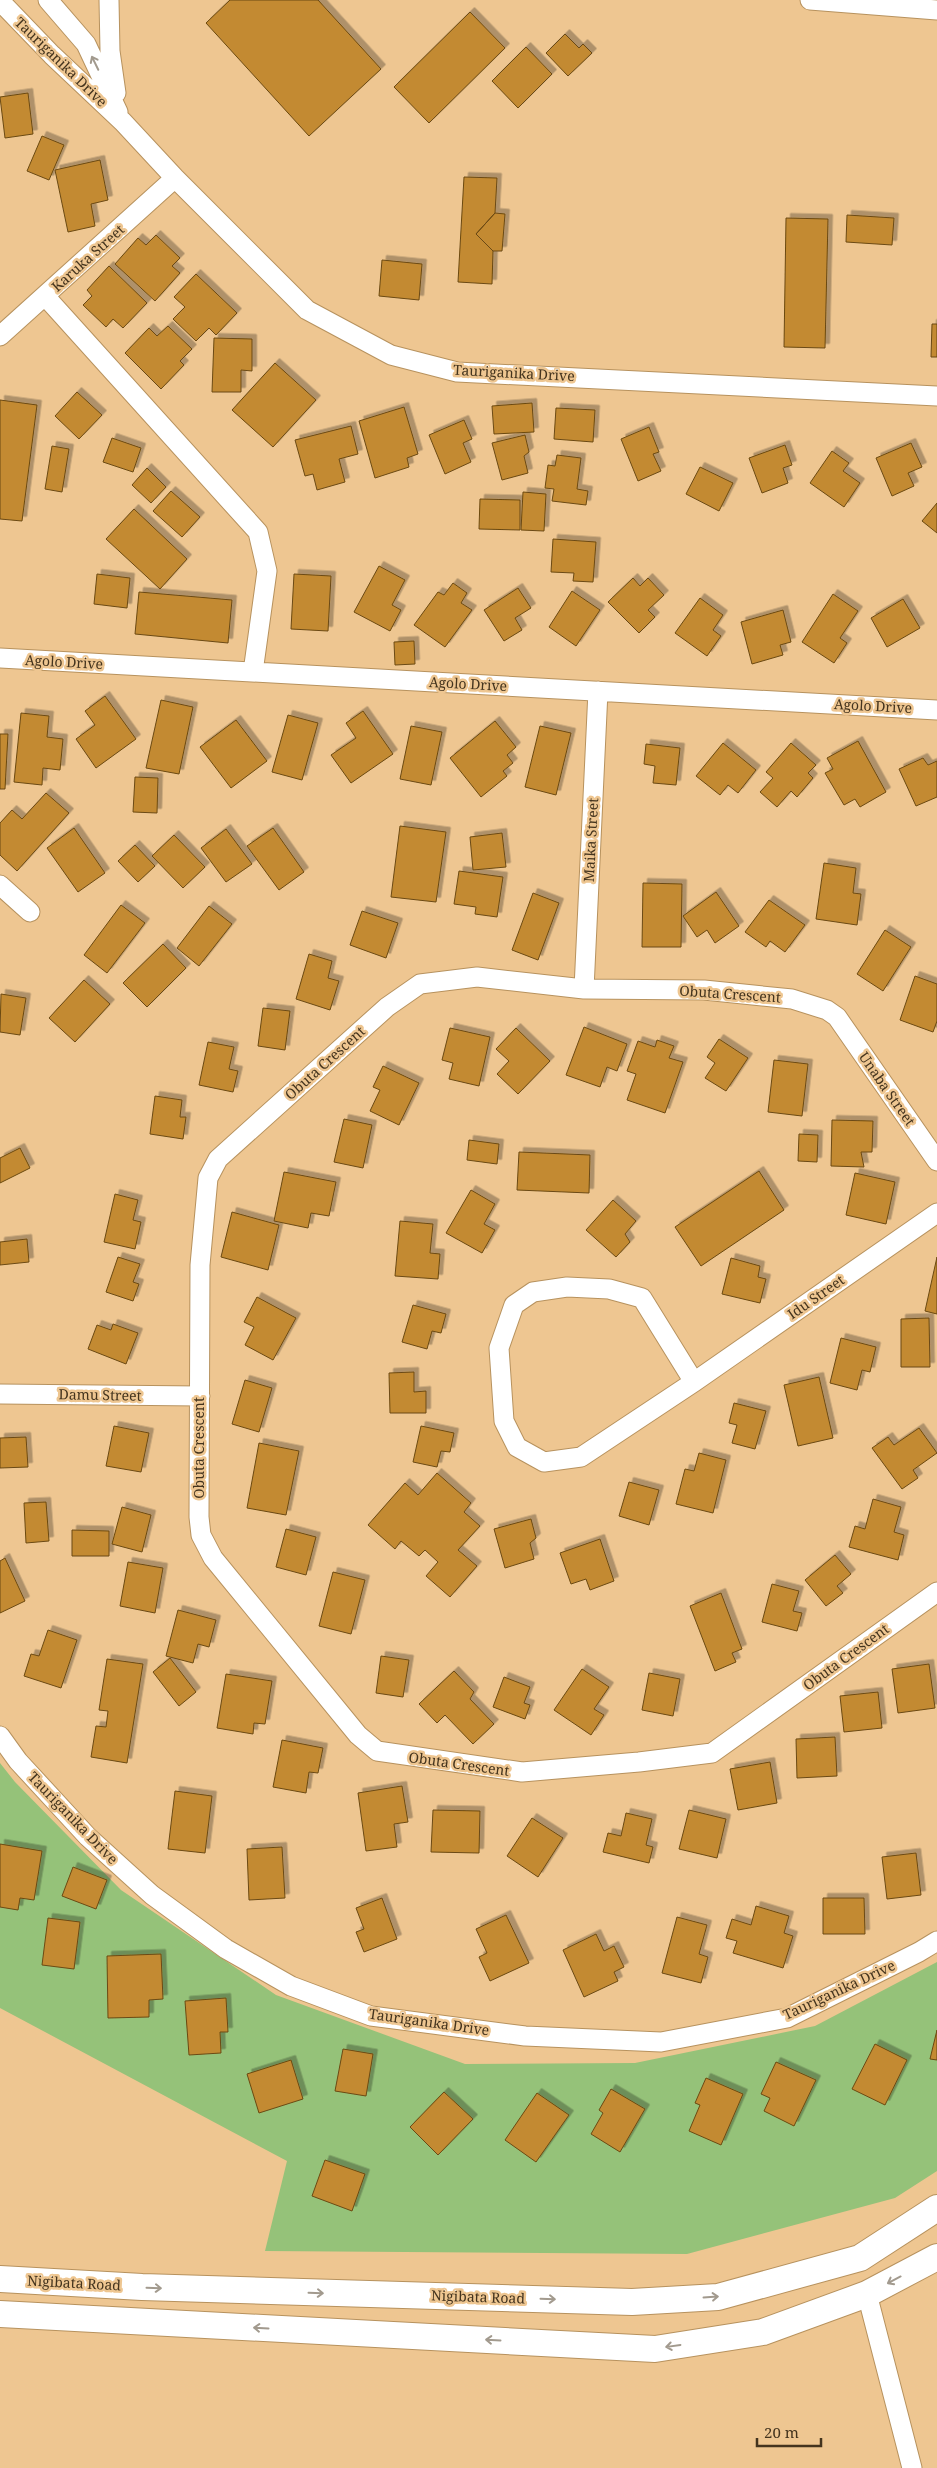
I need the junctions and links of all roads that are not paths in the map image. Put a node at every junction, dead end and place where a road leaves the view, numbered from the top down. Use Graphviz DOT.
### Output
graph roads {
  1 [pos="48,0"];
  2 [pos="109,0"];
  3 [pos="810,0"];
  4 [pos="0,2"];
  5 [pos="937,10"];
  6 [pos="123,122"];
  7 [pos="175,178"];
  8 [pos="45,296"];
  9 [pos="0,336"];
  10 [pos="937,396"];
  11 [pos="0,658"];
  12 [pos="253,672"];
  13 [pos="598,691"];
  14 [pos="937,710"];
  15 [pos="0,885"];
  16 [pos="30,912"];
  17 [pos="584,989"];
  18 [pos="837,1017"];
  19 [pos="937,1161"];
  20 [pos="937,1213"];
  21 [pos="694,1382"];
  22 [pos="0,1394"];
  23 [pos="200,1396"];
  24 [pos="937,1592"];
  25 [pos="0,1736"];
  26 [pos="937,1941"];
  27 [pos="937,2208"];
  28 [pos="937,2257"];
  29 [pos="0,2279"];
  30 [pos="867,2294"];
  31 [pos="0,2314"];
  32 [pos="912,2468"];
  6 -- 1 [label="street, Tauriganika Drive, one-way"];
  2 -- 6 [label="street"];
  3 -- 5 [label="street"];
  4 -- 6 [label="street, Tauriganika Drive"];
  6 -- 7 [label="street, Tauriganika Drive"];
  7 -- 8 [label="street, Karuka Street"];
  7 -- 10 [label="street, Tauriganika Drive"];
  8 -- 9 [label="street, Karuka Street"];
  8 -- 12 [label="street"];
  11 -- 12 [label="street, Agolo Drive"];
  12 -- 13 [label="street, Agolo Drive"];
  13 -- 14 [label="street, Agolo Drive"];
  13 -- 17 [label="street, Maika Street"];
  15 -- 16 [label="street"];
  17 -- 18 [label="street, Obuta Crescent"];
  17 -- 23 [label="street, Obuta Crescent"];
  18 -- 19 [label="street, Unaba Street"];
  20 -- 21 [label="street, Idu Street"];
  21 -- 21 [label="street, Idu Street"];
  22 -- 23 [label="street, Damu Street"];
  23 -- 24 [label="street, Obuta Crescent"];
  25 -- 26 [label="street, Tauriganika Drive"];
  29 -- 27 [label="street, Nigibata Road, one-way"];
  28 -- 30 [label="street, one-way"];
  30 -- 31 [label="street, one-way"];
  30 -- 32 [label="street"];
}
